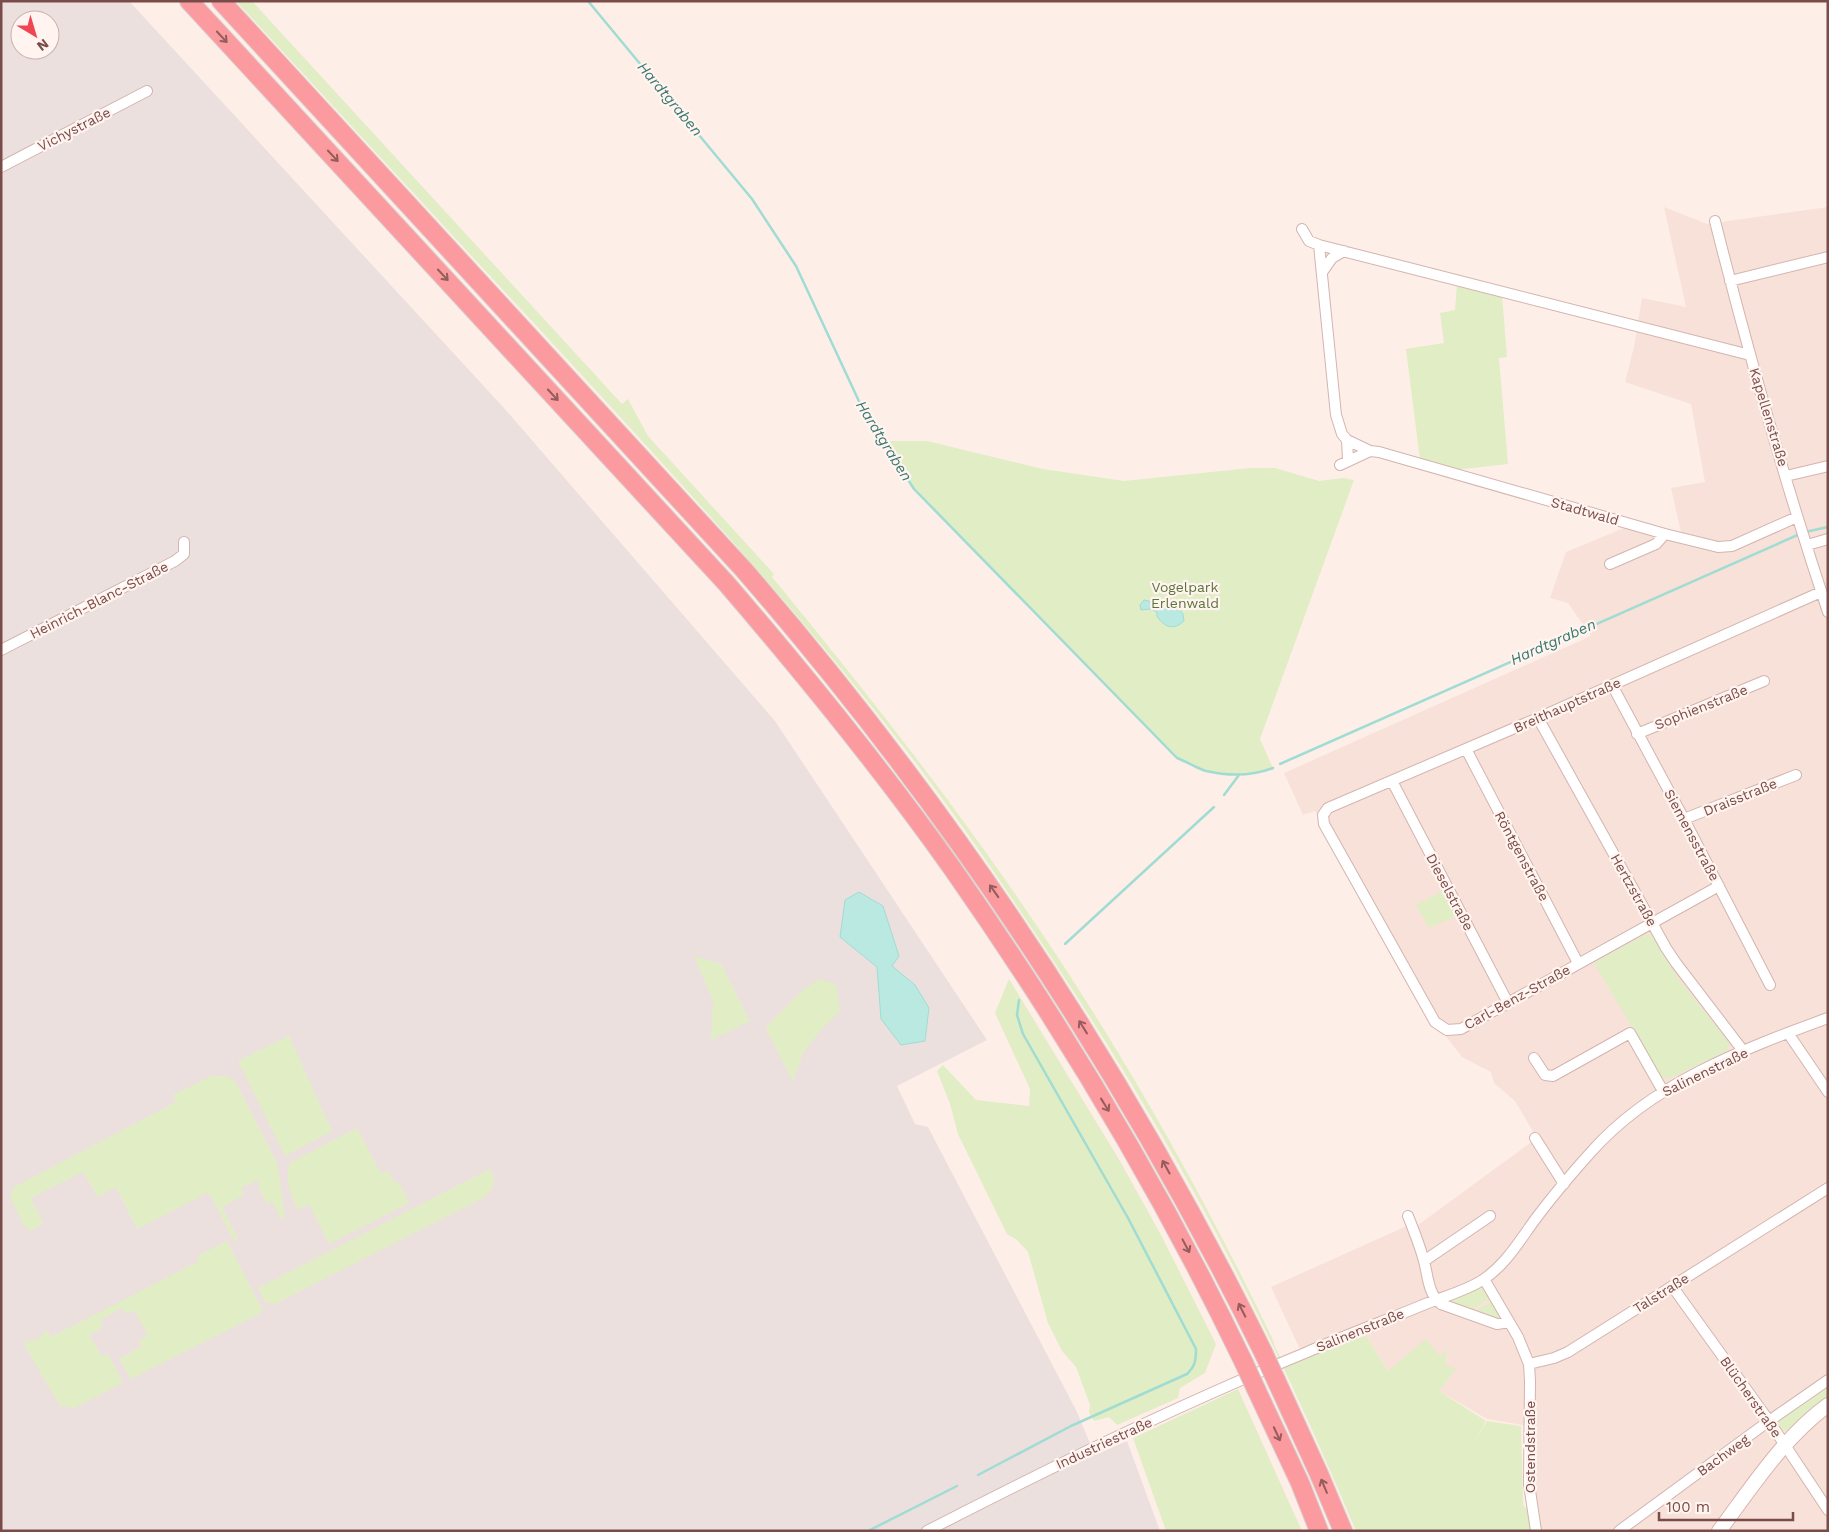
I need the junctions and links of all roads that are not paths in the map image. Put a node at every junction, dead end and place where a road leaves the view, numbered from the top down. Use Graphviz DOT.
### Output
graph roads {
  1 [pos="189,1"];
  2 [pos="221,1"];
  3 [pos="147,91"];
  4 [pos="1,167"];
  5 [pos="1715,221"];
  6 [pos="1302,229"];
  7 [pos="1319,245"];
  8 [pos="1344,251"];
  9 [pos="1828,257"];
  10 [pos="1323,270"];
  11 [pos="1730,281"];
  12 [pos="1750,355"];
  13 [pos="1347,440"];
  14 [pos="1370,451"];
  15 [pos="1828,466"];
  16 [pos="1786,476"];
  17 [pos="1799,522"];
  18 [pos="1665,534"];
  19 [pos="1828,539"];
  20 [pos="184,542"];
  21 [pos="1806,544"];
  22 [pos="1610,564"];
  23 [pos="1821,592"];
  24 [pos="1828,612"];
  25 [pos="1,650"];
  26 [pos="1764,681"];
  27 [pos="1612,685"];
  28 [pos="1538,718"];
  29 [pos="1637,734"];
  30 [pos="1466,749"];
  31 [pos="1796,775"];
  32 [pos="1392,781"];
  33 [pos="1684,819"];
  34 [pos="1324,824"];
  35 [pos="1719,886"];
  36 [pos="1652,922"];
  37 [pos="1578,963"];
  38 [pos="1770,985"];
  39 [pos="1508,1002"];
  40 [pos="1828,1018"];
  41 [pos="1788,1032"];
  42 [pos="1744,1052"];
  43 [pos="1534,1058"];
  44 [pos="1663,1091"];
  45 [pos="1828,1092"];
  46 [pos="1535,1138"];
  47 [pos="1564,1184"];
  48 [pos="1828,1188"];
  49 [pos="1408,1216"];
  50 [pos="1490,1216"];
  51 [pos="1424,1261"];
  52 [pos="1484,1280"];
  53 [pos="1672,1286"];
  54 [pos="1435,1300"];
  55 [pos="1509,1322"];
  56 [pos="1285,1362"];
  57 [pos="1529,1364"];
  58 [pos="1828,1380"];
  59 [pos="1828,1405"];
  60 [pos="1768,1421"];
  61 [pos="1785,1445"];
  62 [pos="1828,1510"];
  63 [pos="927,1531"];
  64 [pos="1319,1531"];
  65 [pos="1343,1531"];
  66 [pos="1536,1531"];
  67 [pos="1619,1531"];
  68 [pos="1719,1531"];
  1 -- 64 [label="highway, one-way, bridge"];
  65 -- 2 [label="highway, one-way, bridge"];
  3 -- 4 [label="street, Vichystraße"];
  5 -- 11 [label="street, Kapellenstraße"];
  6 -- 7 [label="street"];
  7 -- 8 [label="street"];
  7 -- 10 [label="street"];
  8 -- 10 [label="street"];
  8 -- 12 [label="street"];
  9 -- 11 [label="street"];
  10 -- 13 [label="street"];
  11 -- 12 [label="street, Kapellenstraße"];
  12 -- 16 [label="street, Kapellenstraße"];
  13 -- 14 [label="street, Stadtwald"];
  13 -- 14 [label="street"];
  14 -- 18 [label="street, Stadtwald"];
  15 -- 16 [label="street"];
  16 -- 17 [label="street, Kapellenstraße"];
  17 -- 18 [label="street, Stadtwald"];
  17 -- 21 [label="street, Kapellenstraße"];
  18 -- 22 [label="street"];
  19 -- 21 [label="street"];
  20 -- 25 [label="street, Heinrich-Blanc-Straße"];
  21 -- 23 [label="street, Kapellenstraße"];
  23 -- 24 [label="street, Kapellenstraße"];
  23 -- 27 [label="street, Breithauptstraße"];
  26 -- 29 [label="street, Sophienstraße"];
  27 -- 28 [label="street, Breithauptstraße"];
  27 -- 29 [label="street, Siemensstraße"];
  28 -- 30 [label="street, Breithauptstraße"];
  28 -- 36 [label="street, Hertzstraße"];
  29 -- 33 [label="street, Siemensstraße"];
  30 -- 32 [label="street, Breithauptstraße"];
  30 -- 37 [label="street, Röntgenstraße"];
  31 -- 33 [label="street, Draisstraße"];
  32 -- 34 [label="street, Breithauptstraße"];
  32 -- 39 [label="street, Dieselstraße"];
  33 -- 35 [label="street, Siemensstraße"];
  34 -- 39 [label="street, Carl-Benz-Straße"];
  35 -- 36 [label="street, Carl-Benz-Straße"];
  35 -- 38 [label="street, Siemensstraße"];
  36 -- 37 [label="street, Carl-Benz-Straße"];
  36 -- 42 [label="street, Hertzstraße"];
  37 -- 39 [label="street, Carl-Benz-Straße"];
  40 -- 41 [label="street"];
  41 -- 42 [label="street, Salinenstraße"];
  41 -- 45 [label="street"];
  42 -- 44 [label="street, Salinenstraße"];
  43 -- 44 [label="street"];
  44 -- 47 [label="street, Salinenstraße"];
  46 -- 47 [label="street"];
  47 -- 52 [label="street, Salinenstraße"];
  48 -- 53 [label="street, Talstraße"];
  49 -- 51 [label="street"];
  50 -- 51 [label="street"];
  51 -- 54 [label="street"];
  52 -- 54 [label="street, Salinenstraße"];
  52 -- 55 [label="street"];
  53 -- 57 [label="street, Talstraße"];
  53 -- 60 [label="street, Blücherstraße"];
  54 -- 55 [label="street"];
  54 -- 56 [label="street, Salinenstraße"];
  55 -- 57 [label="street"];
  56 -- 63 [label="street, Industriestraße"];
  57 -- 66 [label="street, Ostendstraße"];
  58 -- 60 [label="street, Bachweg"];
  59 -- 61 [label="street"];
  60 -- 61 [label="street, Blücherstraße"];
  60 -- 67 [label="street, Bachweg"];
  61 -- 62 [label="street, Blücherstraße"];
  61 -- 68 [label="street"];
}
